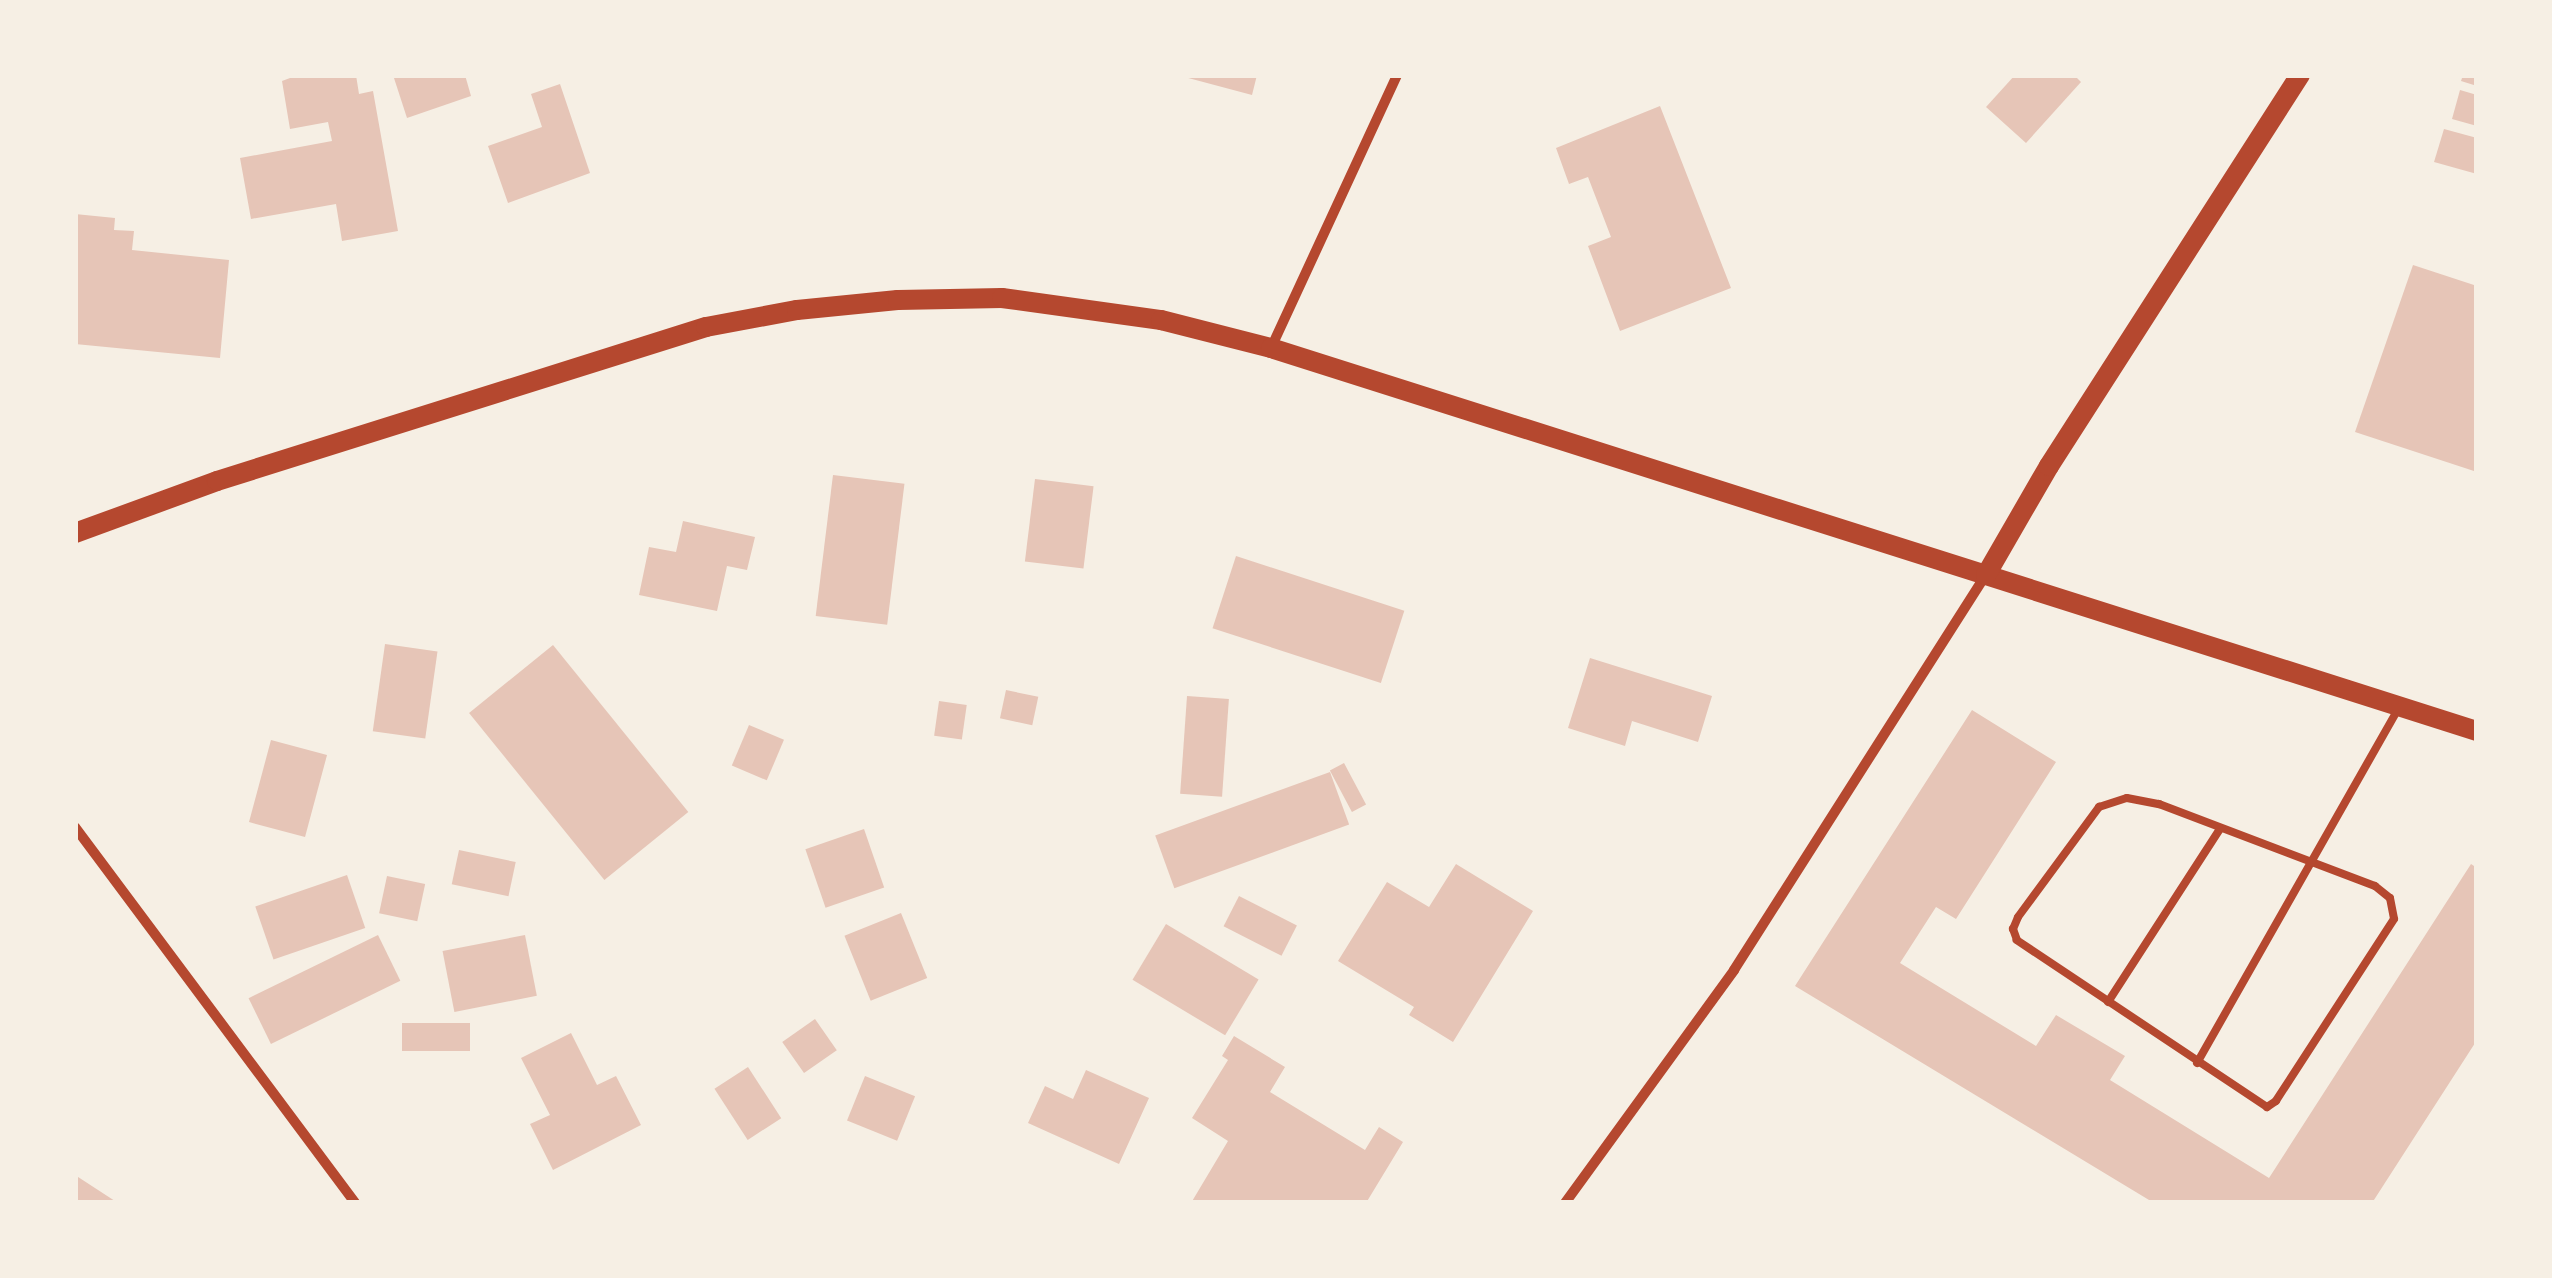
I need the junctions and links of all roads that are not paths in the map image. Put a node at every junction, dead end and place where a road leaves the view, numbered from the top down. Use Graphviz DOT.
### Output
graph roads {
  1 [pos="1397,75"];
  2 [pos="2300,75"];
  3 [pos="1271,348"];
  4 [pos="75,532"];
  5 [pos="1986,576"];
  6 [pos="2399,707"];
  7 [pos="2477,731"];
  8 [pos="75,827"];
  9 [pos="2220,829"];
  10 [pos="2313,864"];
  11 [pos="2108,1002"];
  12 [pos="2197,1063"];
  13 [pos="355,1203"];
  14 [pos="1565,1203"];
  1 -- 3 [label="street"];
  2 -- 5 [label="main road"];
  3 -- 4 [label="main road"];
  3 -- 5 [label="main road"];
  5 -- 6 [label="main road"];
  5 -- 14 [label="street"];
  6 -- 7 [label="main road"];
  6 -- 10 [label="lane"];
  8 -- 13 [label="street"];
  9 -- 10 [label="lane"];
  9 -- 11 [label="lane"];
  9 -- 11 [label="lane"];
  10 -- 12 [label="lane"];
  10 -- 12 [label="lane"];
  11 -- 12 [label="lane"];
}
